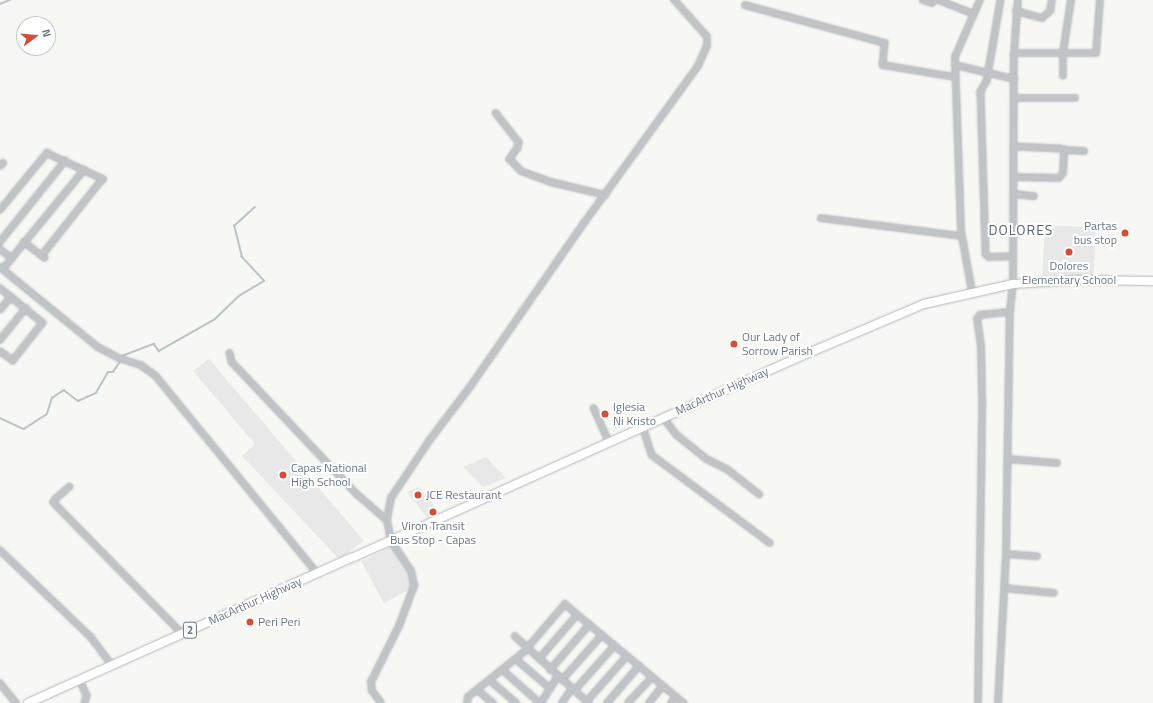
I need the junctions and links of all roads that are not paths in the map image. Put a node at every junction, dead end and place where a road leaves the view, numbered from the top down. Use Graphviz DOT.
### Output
graph roads {
  1 [pos="674,0"];
  2 [pos="923,0"];
  3 [pos="935,0"];
  4 [pos="939,0"];
  5 [pos="980,0"];
  6 [pos="1001,0"];
  7 [pos="1018,0"];
  8 [pos="1052,0"];
  9 [pos="1071,0"];
  10 [pos="1100,0"];
  11 [pos="745,5"];
  12 [pos="1016,11"];
  13 [pos="973,14"];
  14 [pos="1014,53"];
  15 [pos="1063,53"];
  16 [pos="955,65"];
  17 [pos="988,73"];
  18 [pos="1063,76"];
  19 [pos="955,77"];
  20 [pos="1014,79"];
  21 [pos="1014,98"];
  22 [pos="1075,98"];
  23 [pos="496,113"];
  24 [pos="1014,147"];
  25 [pos="1064,150"];
  26 [pos="1084,151"];
  27 [pos="65,161"];
  28 [pos="84,170"];
  29 [pos="1014,177"];
  30 [pos="1014,194"];
  31 [pos="605,195"];
  32 [pos="1034,196"];
  33 [pos="0,210"];
  34 [pos="820,218"];
  35 [pos="962,236"];
  36 [pos="0,242"];
  37 [pos="24,242"];
  38 [pos="0,249"];
  39 [pos="1013,256"];
  40 [pos="12,258"];
  41 [pos="2,270"];
  42 [pos="1153,281"];
  43 [pos="1013,284"];
  44 [pos="0,288"];
  45 [pos="972,292"];
  46 [pos="11,297"];
  47 [pos="26,308"];
  48 [pos="0,310"];
  49 [pos="1010,312"];
  50 [pos="0,340"];
  51 [pos="0,352"];
  52 [pos="230,353"];
  53 [pos="594,408"];
  54 [pos="664,418"];
  55 [pos="643,427"];
  56 [pos="609,442"];
  57 [pos="1008,459"];
  58 [pos="1057,463"];
  59 [pos="70,487"];
  60 [pos="759,494"];
  61 [pos="388,520"];
  62 [pos="391,541"];
  63 [pos="770,543"];
  64 [pos="0,550"];
  65 [pos="1006,554"];
  66 [pos="1037,556"];
  67 [pos="317,573"];
  68 [pos="1004,588"];
  69 [pos="1054,593"];
  70 [pos="577,615"];
  71 [pos="212,620"];
  72 [pos="590,625"];
  73 [pos="179,630"];
  74 [pos="602,635"];
  75 [pos="515,636"];
  76 [pos="614,646"];
  77 [pos="528,648"];
  78 [pos="627,656"];
  79 [pos="128,658"];
  80 [pos="516,659"];
  81 [pos="539,659"];
  82 [pos="112,665"];
  83 [pos="639,666"];
  84 [pos="503,670"];
  85 [pos="550,670"];
  86 [pos="652,676"];
  87 [pos="560,679"];
  88 [pos="80,680"];
  89 [pos="490,680"];
  90 [pos="0,683"];
  91 [pos="663,686"];
  92 [pos="550,688"];
  93 [pos="573,689"];
  94 [pos="478,690"];
  95 [pos="676,697"];
  96 [pos="585,701"];
  97 [pos="16,703"];
  98 [pos="28,703"];
  99 [pos="85,703"];
  100 [pos="381,703"];
  101 [pos="467,703"];
  102 [pos="493,703"];
  103 [pos="516,703"];
  104 [pos="540,703"];
  105 [pos="562,703"];
  106 [pos="606,703"];
  107 [pos="628,703"];
  108 [pos="649,703"];
  109 [pos="671,703"];
  110 [pos="684,703"];
  111 [pos="978,703"];
  112 [pos="998,703"];
  1 -- 31 [label="street"];
  2 -- 3 [label="street"];
  4 -- 13 [label="street"];
  5 -- 13 [label="street"];
  6 -- 17 [label="street"];
  7 -- 12 [label="street"];
  8 -- 12 [label="street"];
  9 -- 15 [label="street"];
  10 -- 15 [label="street"];
  11 -- 19 [label="street"];
  12 -- 14 [label="street"];
  13 -- 16 [label="street"];
  14 -- 15 [label="street"];
  14 -- 20 [label="street"];
  15 -- 18 [label="street"];
  16 -- 17 [label="street"];
  16 -- 19 [label="street"];
  17 -- 20 [label="street"];
  17 -- 39 [label="street"];
  19 -- 35 [label="street"];
  20 -- 21 [label="street"];
  21 -- 22 [label="street"];
  21 -- 24 [label="street"];
  23 -- 31 [label="street"];
  24 -- 25 [label="street"];
  24 -- 29 [label="street"];
  25 -- 26 [label="street"];
  25 -- 29 [label="street"];
  27 -- 28 [label="street"];
  27 -- 33 [label="street"];
  27 -- 36 [label="street"];
  28 -- 37 [label="street"];
  28 -- 37 [label="street"];
  29 -- 30 [label="street"];
  30 -- 32 [label="street"];
  30 -- 39 [label="street"];
  31 -- 61 [label="street"];
  34 -- 35 [label="street"];
  35 -- 45 [label="street"];
  37 -- 40 [label="street"];
  38 -- 40 [label="street"];
  39 -- 43 [label="street"];
  40 -- 41 [label="street"];
  41 -- 67 [label="street"];
  42 -- 43 [label="highway, MacArthur Highway / 2"];
  43 -- 45 [label="highway, MacArthur Highway / 2"];
  43 -- 49 [label="street"];
  44 -- 46 [label="street"];
  45 -- 54 [label="highway, MacArthur Highway / 2"];
  46 -- 47 [label="street"];
  46 -- 48 [label="street"];
  47 -- 50 [label="street"];
  47 -- 51 [label="street"];
  49 -- 57 [label="street"];
  49 -- 111 [label="street"];
  52 -- 61 [label="street"];
  53 -- 56 [label="street"];
  54 -- 55 [label="highway, MacArthur Highway / 2"];
  54 -- 60 [label="street"];
  55 -- 56 [label="highway, MacArthur Highway / 2"];
  55 -- 63 [label="street"];
  56 -- 62 [label="highway, MacArthur Highway / 2"];
  57 -- 58 [label="street"];
  57 -- 65 [label="street"];
  59 -- 73 [label="street"];
  61 -- 62 [label="street"];
  62 -- 67 [label="highway, MacArthur Highway / 2"];
  62 -- 100 [label="street"];
  64 -- 82 [label="street"];
  65 -- 66 [label="street"];
  65 -- 68 [label="street"];
  67 -- 71 [label="highway, MacArthur Highway / 2"];
  68 -- 69 [label="street"];
  68 -- 112 [label="street"];
  70 -- 72 [label="street"];
  70 -- 77 [label="street"];
  70 -- 81 [label="street"];
  71 -- 73 [label="highway"];
  71 -- 79 [label="highway, MacArthur Highway / 2"];
  72 -- 74 [label="street"];
  72 -- 85 [label="street"];
  73 -- 79 [label="highway"];
  74 -- 76 [label="street"];
  74 -- 87 [label="street"];
  75 -- 77 [label="street"];
  76 -- 78 [label="street"];
  76 -- 93 [label="street"];
  77 -- 80 [label="street"];
  77 -- 81 [label="street"];
  78 -- 83 [label="street"];
  78 -- 96 [label="street"];
  79 -- 82 [label="highway, MacArthur Highway / 2"];
  80 -- 84 [label="street"];
  80 -- 92 [label="street"];
  81 -- 85 [label="street"];
  82 -- 88 [label="highway, MacArthur Highway / 2"];
  83 -- 86 [label="street"];
  83 -- 106 [label="street"];
  84 -- 89 [label="street"];
  84 -- 104 [label="street"];
  85 -- 87 [label="street"];
  86 -- 91 [label="street"];
  86 -- 107 [label="street"];
  87 -- 92 [label="street"];
  87 -- 93 [label="street"];
  88 -- 98 [label="highway, MacArthur Highway / 2"];
  88 -- 99 [label="street"];
  89 -- 94 [label="street"];
  89 -- 103 [label="street"];
  90 -- 97 [label="street"];
  91 -- 95 [label="street"];
  91 -- 108 [label="street"];
  92 -- 104 [label="street"];
  93 -- 96 [label="street"];
  93 -- 105 [label="street"];
  94 -- 101 [label="street"];
  94 -- 102 [label="street"];
  95 -- 109 [label="street"];
  95 -- 110 [label="street"];
}
